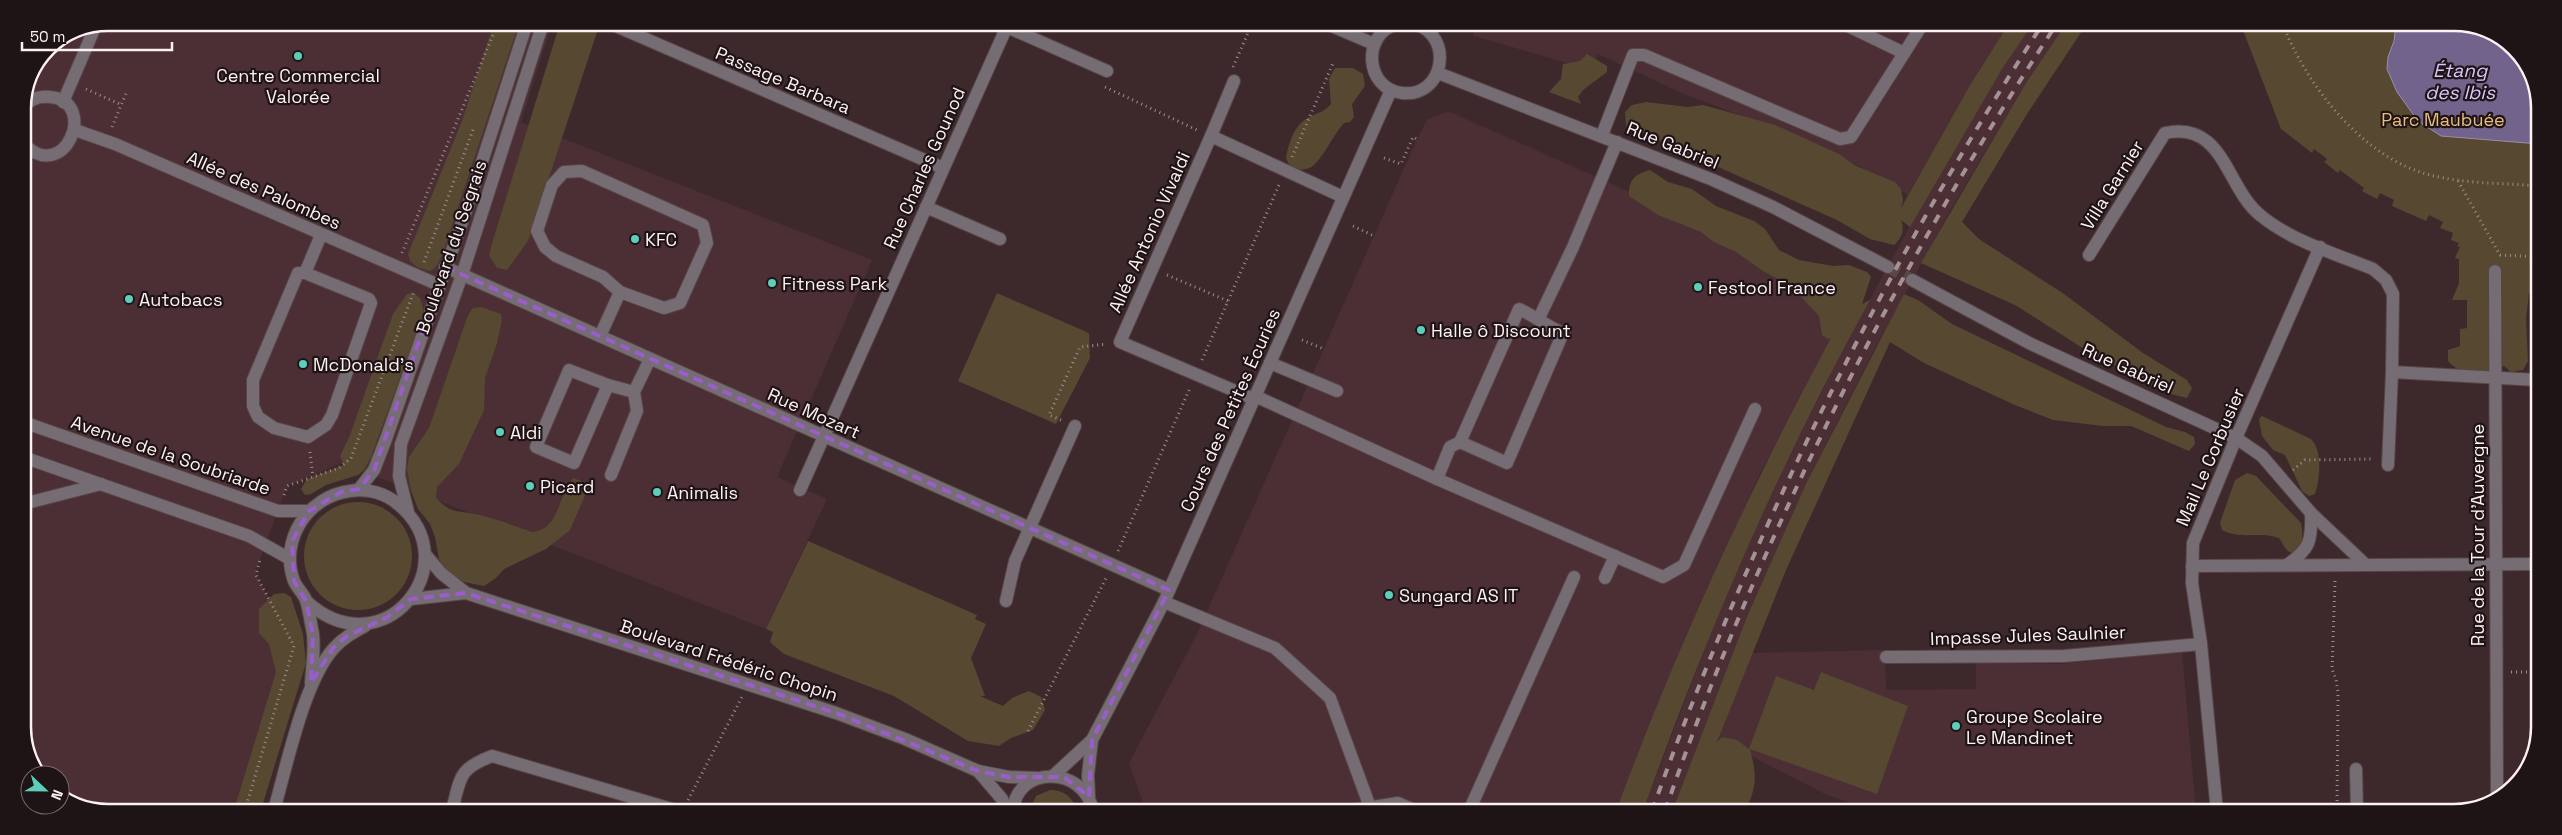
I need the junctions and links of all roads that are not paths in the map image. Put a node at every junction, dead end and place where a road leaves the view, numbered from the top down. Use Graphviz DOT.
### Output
graph roads {
  1 [pos="524,31"];
  2 [pos="540,31"];
  3 [pos="627,31"];
  4 [pos="1004,31"];
  5 [pos="1020,31"];
  6 [pos="1343,31"];
  7 [pos="1384,31"];
  8 [pos="1425,31"];
  9 [pos="1858,31"];
  10 [pos="1918,31"];
  11 [pos="93,33"];
  12 [pos="1374,44"];
  13 [pos="1904,53"];
  14 [pos="1108,71"];
  15 [pos="1438,73"];
  16 [pos="1234,81"];
  17 [pos="1391,90"];
  18 [pos="32,100"];
  19 [pos="63,102"];
  20 [pos="75,130"];
  21 [pos="1211,136"];
  22 [pos="1602,136"];
  23 [pos="1617,142"];
  24 [pos="31,149"];
  25 [pos="943,168"];
  26 [pos="1343,197"];
  27 [pos="926,207"];
  28 [pos="322,235"];
  29 [pos="1000,239"];
  30 [pos="2320,247"];
  31 [pos="2089,255"];
  32 [pos="445,267"];
  33 [pos="1888,267"];
  34 [pos="2494,272"];
  35 [pos="305,273"];
  36 [pos="462,275"];
  37 [pos="1912,280"];
  38 [pos="439,285"];
  39 [pos="620,292"];
  40 [pos="1539,318"];
  41 [pos="600,336"];
  42 [pos="650,358"];
  43 [pos="1270,363"];
  44 [pos="2392,372"];
  45 [pos="2494,378"];
  46 [pos="2531,380"];
  47 [pos="608,385"];
  48 [pos="634,392"];
  49 [pos="1337,392"];
  50 [pos="1255,398"];
  51 [pos="1755,409"];
  52 [pos="31,425"];
  53 [pos="1075,426"];
  54 [pos="824,436"];
  55 [pos="2236,438"];
  56 [pos="1460,442"];
  57 [pos="31,460"];
  58 [pos="2388,462"];
  59 [pos="611,475"];
  60 [pos="1437,479"];
  61 [pos="101,484"];
  62 [pos="359,490"];
  63 [pos="800,490"];
  64 [pos="31,502"];
  65 [pos="309,510"];
  66 [pos="408,512"];
  67 [pos="2311,513"];
  68 [pos="1029,527"];
  69 [pos="425,554"];
  70 [pos="1615,556"];
  71 [pos="290,559"];
  72 [pos="2496,564"];
  73 [pos="2531,564"];
  74 [pos="2287,565"];
  75 [pos="2192,566"];
  76 [pos="2366,566"];
  77 [pos="1574,577"];
  78 [pos="1605,578"];
  79 [pos="1169,590"];
  80 [pos="466,593"];
  81 [pos="410,599"];
  82 [pos="306,600"];
  83 [pos="1006,601"];
  84 [pos="1164,602"];
  85 [pos="371,623"];
  86 [pos="2201,644"];
  87 [pos="1886,656"];
  88 [pos="311,683"];
  89 [pos="1092,740"];
  90 [pos="2356,769"];
  91 [pos="978,771"];
  92 [pos="1053,776"];
  93 [pos="1039,778"];
  94 [pos="2497,790"];
  95 [pos="1089,797"];
  96 [pos="276,804"];
  97 [pos="454,804"];
  98 [pos="655,804"];
  99 [pos="1004,804"];
  100 [pos="1014,804"];
  101 [pos="1091,804"];
  102 [pos="1369,804"];
  103 [pos="1472,804"];
  104 [pos="2215,804"];
  105 [pos="2357,804"];
  1 -- 32 [label="street, Boulevard du Segrais"];
  2 -- 36 [label="street, Boulevard du Segrais"];
  3 -- 25 [label="street, Passage Barbara"];
  4 -- 25 [label="street, Rue Charles Gounod"];
  5 -- 14 [label="street"];
  6 -- 12 [label="street"];
  7 -- 12 [label="street"];
  8 -- 15 [label="street"];
  9 -- 13 [label="street"];
  10 -- 13 [label="street"];
  11 -- 19 [label="street"];
  12 -- 17 [label="street"];
  13 -- 22 [label="street"];
  15 -- 17 [label="street"];
  15 -- 22 [label="street, Rue Gabriel"];
  16 -- 21 [label="street, Allée Antonio Vivaldi"];
  17 -- 26 [label="street, Cours des Petites Écuries"];
  18 -- 19 [label="street"];
  19 -- 20 [label="street"];
  20 -- 24 [label="street"];
  20 -- 28 [label="street, Allée des Palombes"];
  21 -- 26 [label="street"];
  21 -- 50 [label="street, Allée Antonio Vivaldi"];
  22 -- 23 [label="street, Rue Gabriel"];
  23 -- 33 [label="street, Rue Gabriel"];
  23 -- 40 [label="street"];
  25 -- 27 [label="street, Rue Charles Gounod"];
  26 -- 43 [label="street, Cours des Petites Écuries"];
  27 -- 29 [label="street"];
  27 -- 54 [label="street, Rue Charles Gounod"];
  28 -- 35 [label="street"];
  28 -- 38 [label="street, Allée des Palombes"];
  30 -- 31 [label="street, Villa Garnier"];
  30 -- 44 [label="street"];
  30 -- 55 [label="street, Mail Le Corbusier"];
  32 -- 36 [label="street, Rue Mozart"];
  32 -- 38 [label="street, Boulevard du Segrais"];
  34 -- 45 [label="street, Rue de la Tour d'Auvergne"];
  35 -- 35 [label="street"];
  36 -- 41 [label="street, Rue Mozart"];
  36 -- 66 [label="street, Boulevard du Segrais"];
  37 -- 55 [label="street, Rue Gabriel"];
  38 -- 62 [label="street, Boulevard du Segrais"];
  39 -- 39 [label="street"];
  39 -- 41 [label="street"];
  40 -- 56 [label="street"];
  40 -- 56 [label="street"];
  41 -- 42 [label="street, Rue Mozart"];
  42 -- 48 [label="street"];
  42 -- 54 [label="street, Rue Mozart"];
  43 -- 49 [label="street"];
  43 -- 50 [label="street, Cours des Petites Écuries"];
  44 -- 45 [label="street"];
  44 -- 58 [label="street"];
  45 -- 46 [label="street"];
  45 -- 72 [label="street, Rue de la Tour d'Auvergne"];
  47 -- 47 [label="street"];
  47 -- 48 [label="street"];
  48 -- 59 [label="street"];
  50 -- 60 [label="street, Allée Antonio Vivaldi"];
  50 -- 79 [label="street, Cours des Petites Écuries"];
  51 -- 70 [label="street, Allée Antonio Vivaldi"];
  52 -- 65 [label="street, Avenue de la Soubriarde"];
  53 -- 68 [label="street"];
  54 -- 63 [label="street, Rue Charles Gounod"];
  54 -- 68 [label="street, Rue Mozart"];
  55 -- 67 [label="street, Rue Gabriel"];
  55 -- 75 [label="street, Mail Le Corbusier"];
  56 -- 60 [label="street"];
  57 -- 61 [label="street"];
  60 -- 70 [label="street, Allée Antonio Vivaldi"];
  61 -- 64 [label="street"];
  61 -- 71 [label="street"];
  62 -- 65 [label="street"];
  62 -- 66 [label="street"];
  65 -- 71 [label="street"];
  66 -- 69 [label="street"];
  67 -- 74 [label="street"];
  67 -- 76 [label="street, Rue Gabriel"];
  68 -- 79 [label="street, Rue Mozart"];
  68 -- 83 [label="street"];
  69 -- 80 [label="street, Boulevard Frédéric Chopin"];
  69 -- 81 [label="street"];
  70 -- 78 [label="street"];
  71 -- 82 [label="street"];
  72 -- 73 [label="street"];
  72 -- 76 [label="street"];
  72 -- 94 [label="street, Rue de la Tour d'Auvergne"];
  74 -- 75 [label="street"];
  74 -- 76 [label="street"];
  75 -- 86 [label="street, Mail Le Corbusier"];
  77 -- 103 [label="street"];
  79 -- 84 [label="street, Cours des Petites Écuries"];
  80 -- 81 [label="street, Boulevard Frédéric Chopin"];
  80 -- 91 [label="street, Boulevard Frédéric Chopin"];
  81 -- 85 [label="street"];
  82 -- 85 [label="street"];
  82 -- 88 [label="street"];
  84 -- 89 [label="street, Cours des Petites Écuries"];
  84 -- 102 [label="street"];
  85 -- 88 [label="street"];
  86 -- 87 [label="street, Impasse Jules Saulnier"];
  86 -- 104 [label="street, Mail Le Corbusier"];
  88 -- 96 [label="street"];
  89 -- 92 [label="street, Cours des Petites Écuries"];
  89 -- 95 [label="street, Cours des Petites Écuries"];
  90 -- 105 [label="street"];
  91 -- 93 [label="street, Boulevard Frédéric Chopin"];
  91 -- 99 [label="street, Boulevard Frédéric Chopin"];
  92 -- 93 [label="street, Boulevard Frédéric Chopin"];
  92 -- 95 [label="street"];
  93 -- 100 [label="street"];
  95 -- 101 [label="street"];
  97 -- 98 [label="street"];
}
